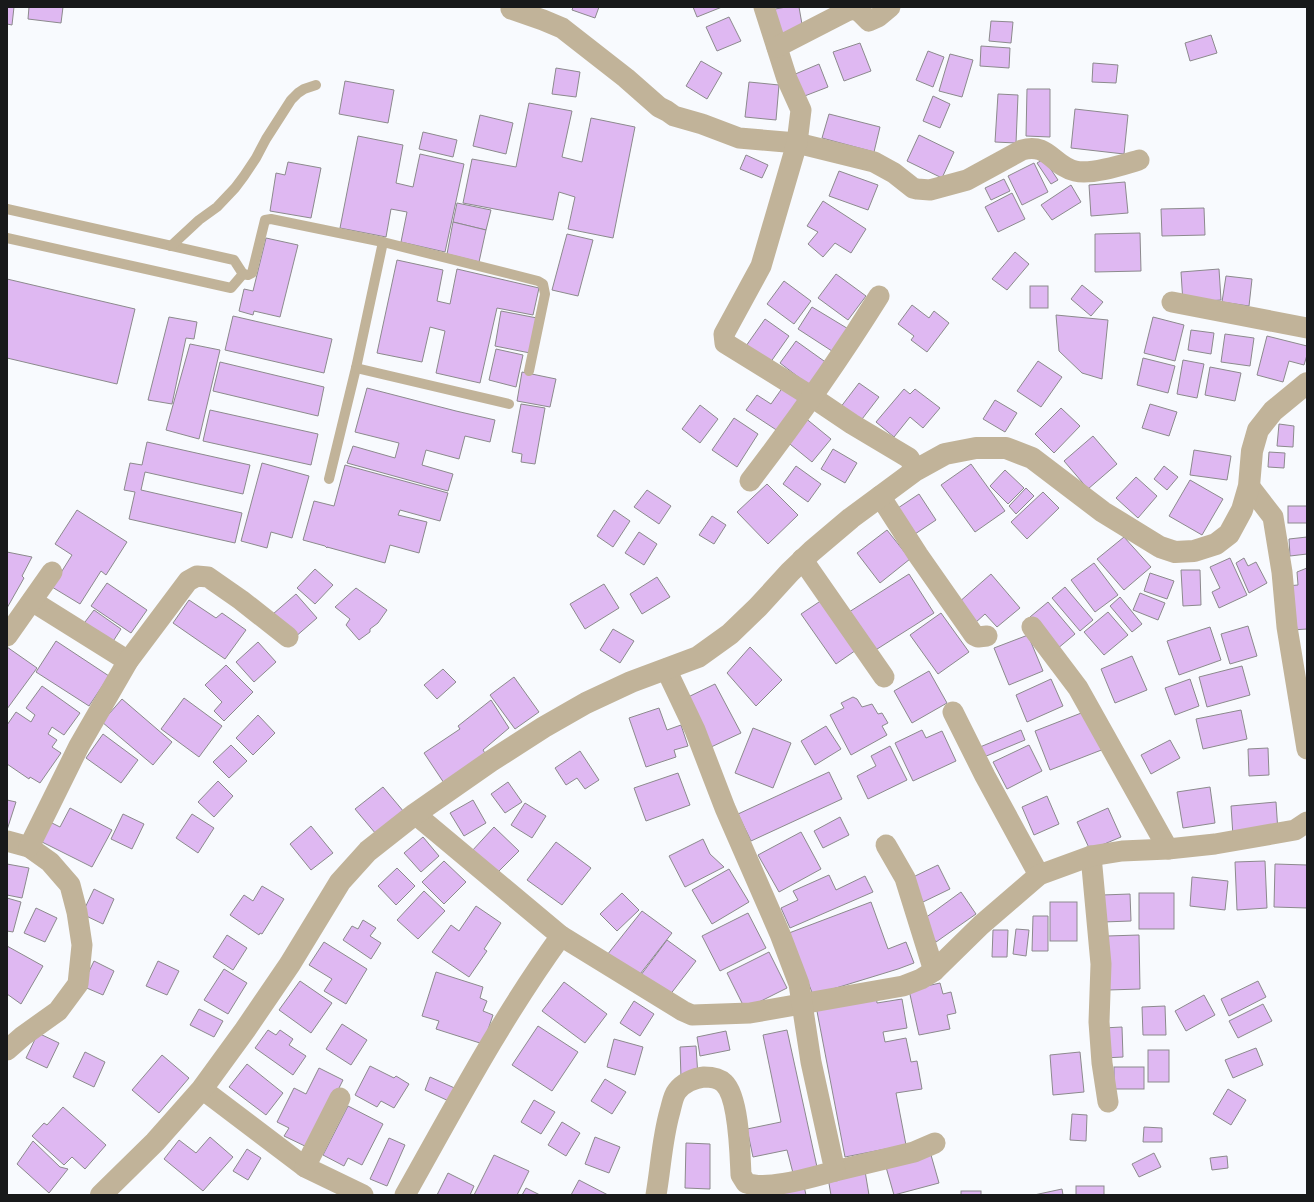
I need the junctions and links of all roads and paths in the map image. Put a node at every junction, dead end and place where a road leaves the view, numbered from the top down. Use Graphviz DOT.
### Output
graph roads {
  1 [pos="512,7"];
  2 [pos="764,7"];
  3 [pos="890,7"];
  4 [pos="777,47"];
  5 [pos="316,85"];
  6 [pos="797,143"];
  7 [pos="1139,160"];
  8 [pos="7,209"];
  9 [pos="7,238"];
  10 [pos="383,242"];
  11 [pos="171,246"];
  12 [pos="243,274"];
  13 [pos="879,296"];
  14 [pos="1172,302"];
  15 [pos="1307,328"];
  16 [pos="356,368"];
  17 [pos="529,371"];
  18 [pos="1307,383"];
  19 [pos="812,397"];
  20 [pos="509,404"];
  21 [pos="916,470"];
  22 [pos="329,479"];
  23 [pos="750,481"];
  24 [pos="1249,486"];
  25 [pos="880,496"];
  26 [pos="802,560"];
  27 [pos="52,572"];
  28 [pos="32,601"];
  29 [pos="1032,627"];
  30 [pos="7,636"];
  31 [pos="987,636"];
  32 [pos="288,637"];
  33 [pos="128,661"];
  34 [pos="666,669"];
  35 [pos="884,678"];
  36 [pos="953,712"];
  37 [pos="1307,749"];
  38 [pos="415,814"];
  39 [pos="1307,822"];
  40 [pos="7,841"];
  41 [pos="886,845"];
  42 [pos="29,847"];
  43 [pos="1168,849"];
  44 [pos="1091,856"];
  45 [pos="1039,876"];
  46 [pos="554,931"];
  47 [pos="934,970"];
  48 [pos="802,1005"];
  49 [pos="7,1050"];
  50 [pos="202,1089"];
  51 [pos="340,1098"];
  52 [pos="1108,1102"];
  53 [pos="935,1143"];
  54 [pos="305,1167"];
  55 [pos="835,1171"];
  56 [pos="753,1190"];
  57 [pos="101,1195"];
  58 [pos="363,1195"];
  59 [pos="405,1195"];
  60 [pos="656,1195"];
  1 -- 6 [label="street"];
  2 -- 4 [label="street"];
  3 -- 4 [label="street"];
  4 -- 6 [label="street"];
  5 -- 11 [label="lane"];
  6 -- 7 [label="street"];
  6 -- 19 [label="street"];
  8 -- 11 [label="lane"];
  9 -- 12 [label="lane"];
  10 -- 12 [label="lane"];
  10 -- 16 [label="lane"];
  10 -- 17 [label="lane"];
  11 -- 12 [label="lane"];
  13 -- 19 [label="street"];
  14 -- 15 [label="street"];
  16 -- 20 [label="lane"];
  16 -- 22 [label="lane"];
  18 -- 24 [label="street"];
  19 -- 21 [label="street"];
  19 -- 23 [label="street"];
  21 -- 24 [label="street"];
  21 -- 25 [label="street"];
  24 -- 37 [label="street"];
  25 -- 26 [label="street"];
  25 -- 31 [label="street"];
  26 -- 34 [label="street"];
  26 -- 35 [label="street"];
  27 -- 28 [label="street"];
  28 -- 30 [label="street"];
  28 -- 33 [label="street"];
  29 -- 43 [label="street"];
  32 -- 33 [label="street"];
  33 -- 42 [label="street"];
  34 -- 38 [label="street"];
  34 -- 48 [label="street"];
  36 -- 45 [label="street"];
  38 -- 46 [label="street"];
  38 -- 50 [label="street"];
  39 -- 43 [label="street"];
  40 -- 42 [label="street"];
  41 -- 47 [label="street"];
  42 -- 49 [label="street"];
  43 -- 44 [label="street"];
  44 -- 45 [label="street"];
  44 -- 52 [label="street"];
  45 -- 47 [label="street"];
  46 -- 48 [label="street"];
  46 -- 59 [label="street"];
  47 -- 48 [label="street"];
  48 -- 55 [label="street"];
  50 -- 54 [label="street"];
  50 -- 57 [label="street"];
  51 -- 54 [label="street"];
  53 -- 55 [label="street"];
  54 -- 58 [label="street"];
  55 -- 56 [label="street"];
  56 -- 60 [label="street"];
}
